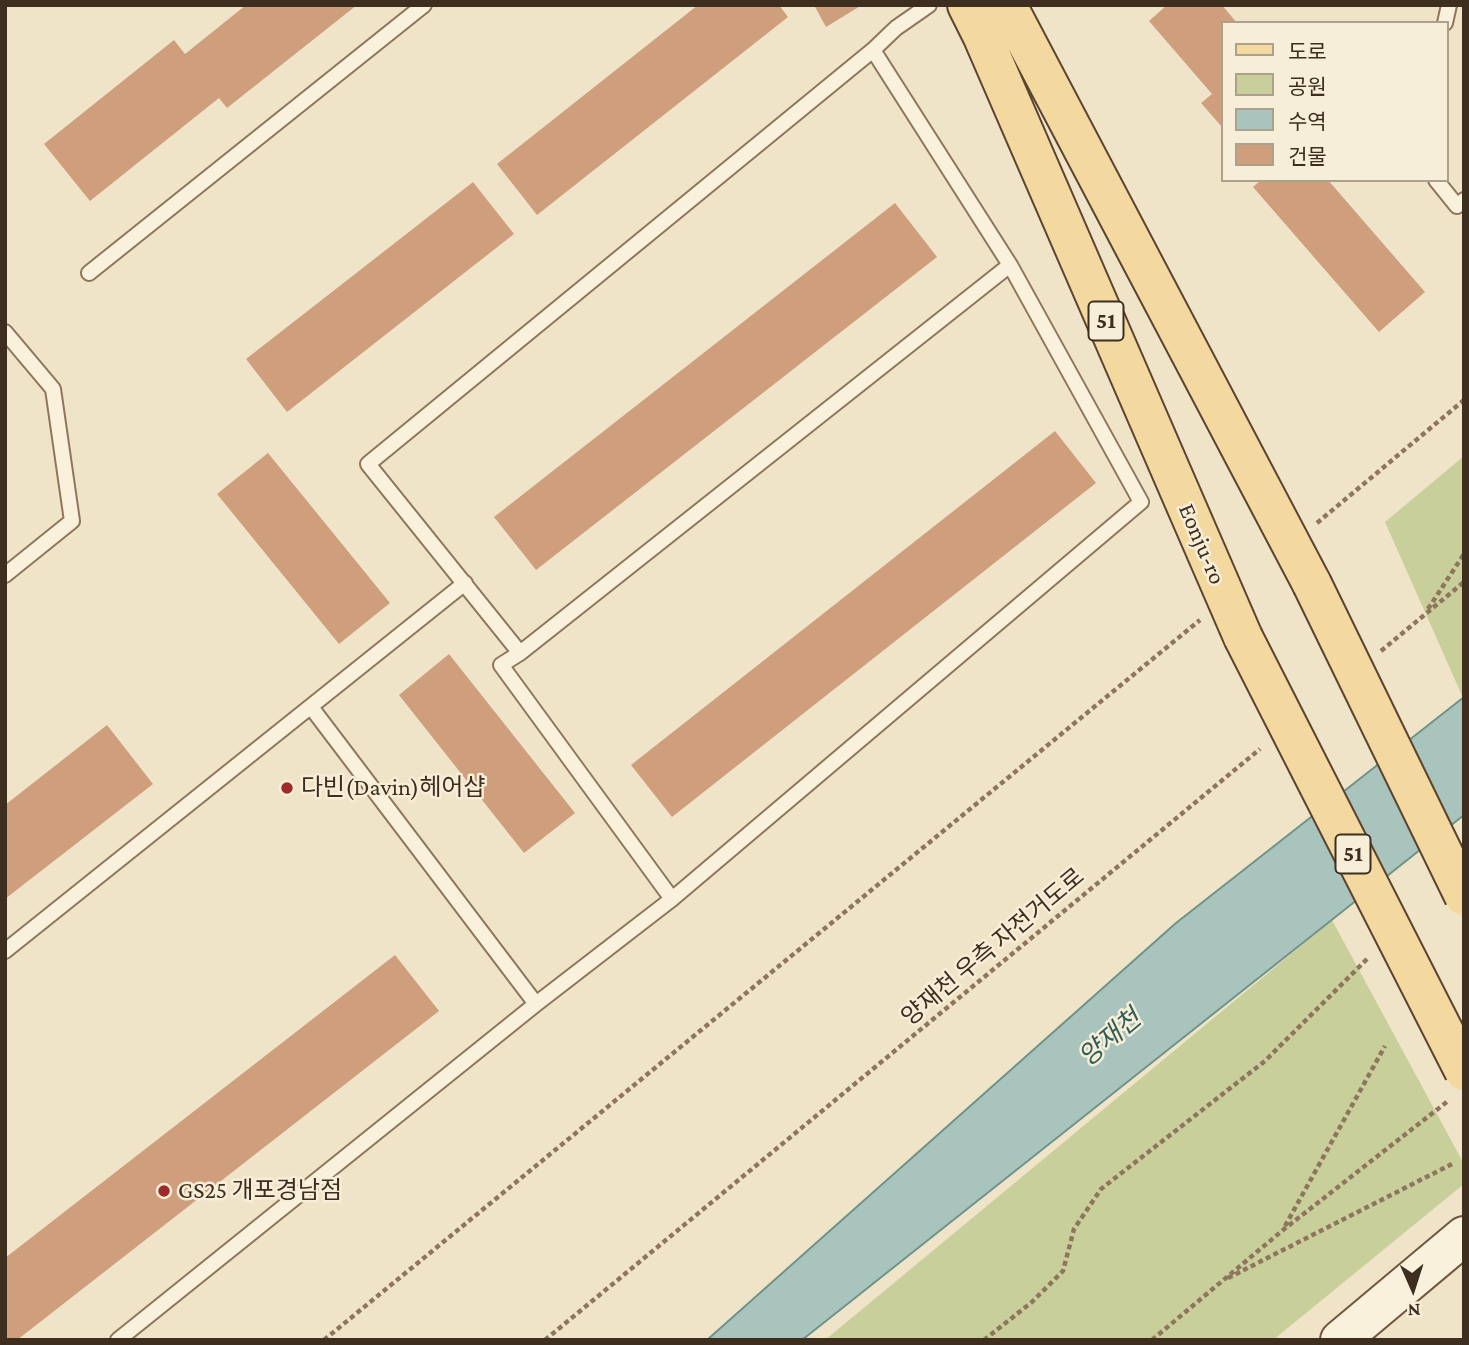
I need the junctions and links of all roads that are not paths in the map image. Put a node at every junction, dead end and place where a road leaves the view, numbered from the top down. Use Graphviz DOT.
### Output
graph roads {
  1 [pos="424,5"];
  2 [pos="929,5"];
  3 [pos="967,5"];
  4 [pos="1007,5"];
  5 [pos="873,50"];
  6 [pos="1438,182"];
  7 [pos="1464,200"];
  8 [pos="1010,265"];
  9 [pos="89,273"];
  10 [pos="7,336"];
  11 [pos="5,575"];
  12 [pos="465,583"];
  13 [pos="520,653"];
  14 [pos="311,707"];
  15 [pos="1464,896"];
  16 [pos="672,899"];
  17 [pos="5,951"];
  18 [pos="536,1004"];
  19 [pos="1458,1084"];
  20 [pos="1464,1236"];
  21 [pos="118,1340"];
  22 [pos="1340,1340"];
  1 -- 9 [label="lane"];
  2 -- 5 [label="lane"];
  3 -- 19 [label="main road, Eonju-ro / 51, bridge"];
  4 -- 15 [label="main road, 51, bridge"];
  5 -- 8 [label="lane"];
  5 -- 12 [label="lane"];
  6 -- 7 [label="lane"];
  8 -- 13 [label="lane"];
  8 -- 16 [label="lane"];
  10 -- 11 [label="lane"];
  12 -- 13 [label="lane"];
  12 -- 14 [label="lane"];
  13 -- 16 [label="lane"];
  14 -- 17 [label="lane"];
  14 -- 18 [label="lane"];
  16 -- 18 [label="lane"];
  18 -- 21 [label="lane"];
  20 -- 22 [label="street"];
}
